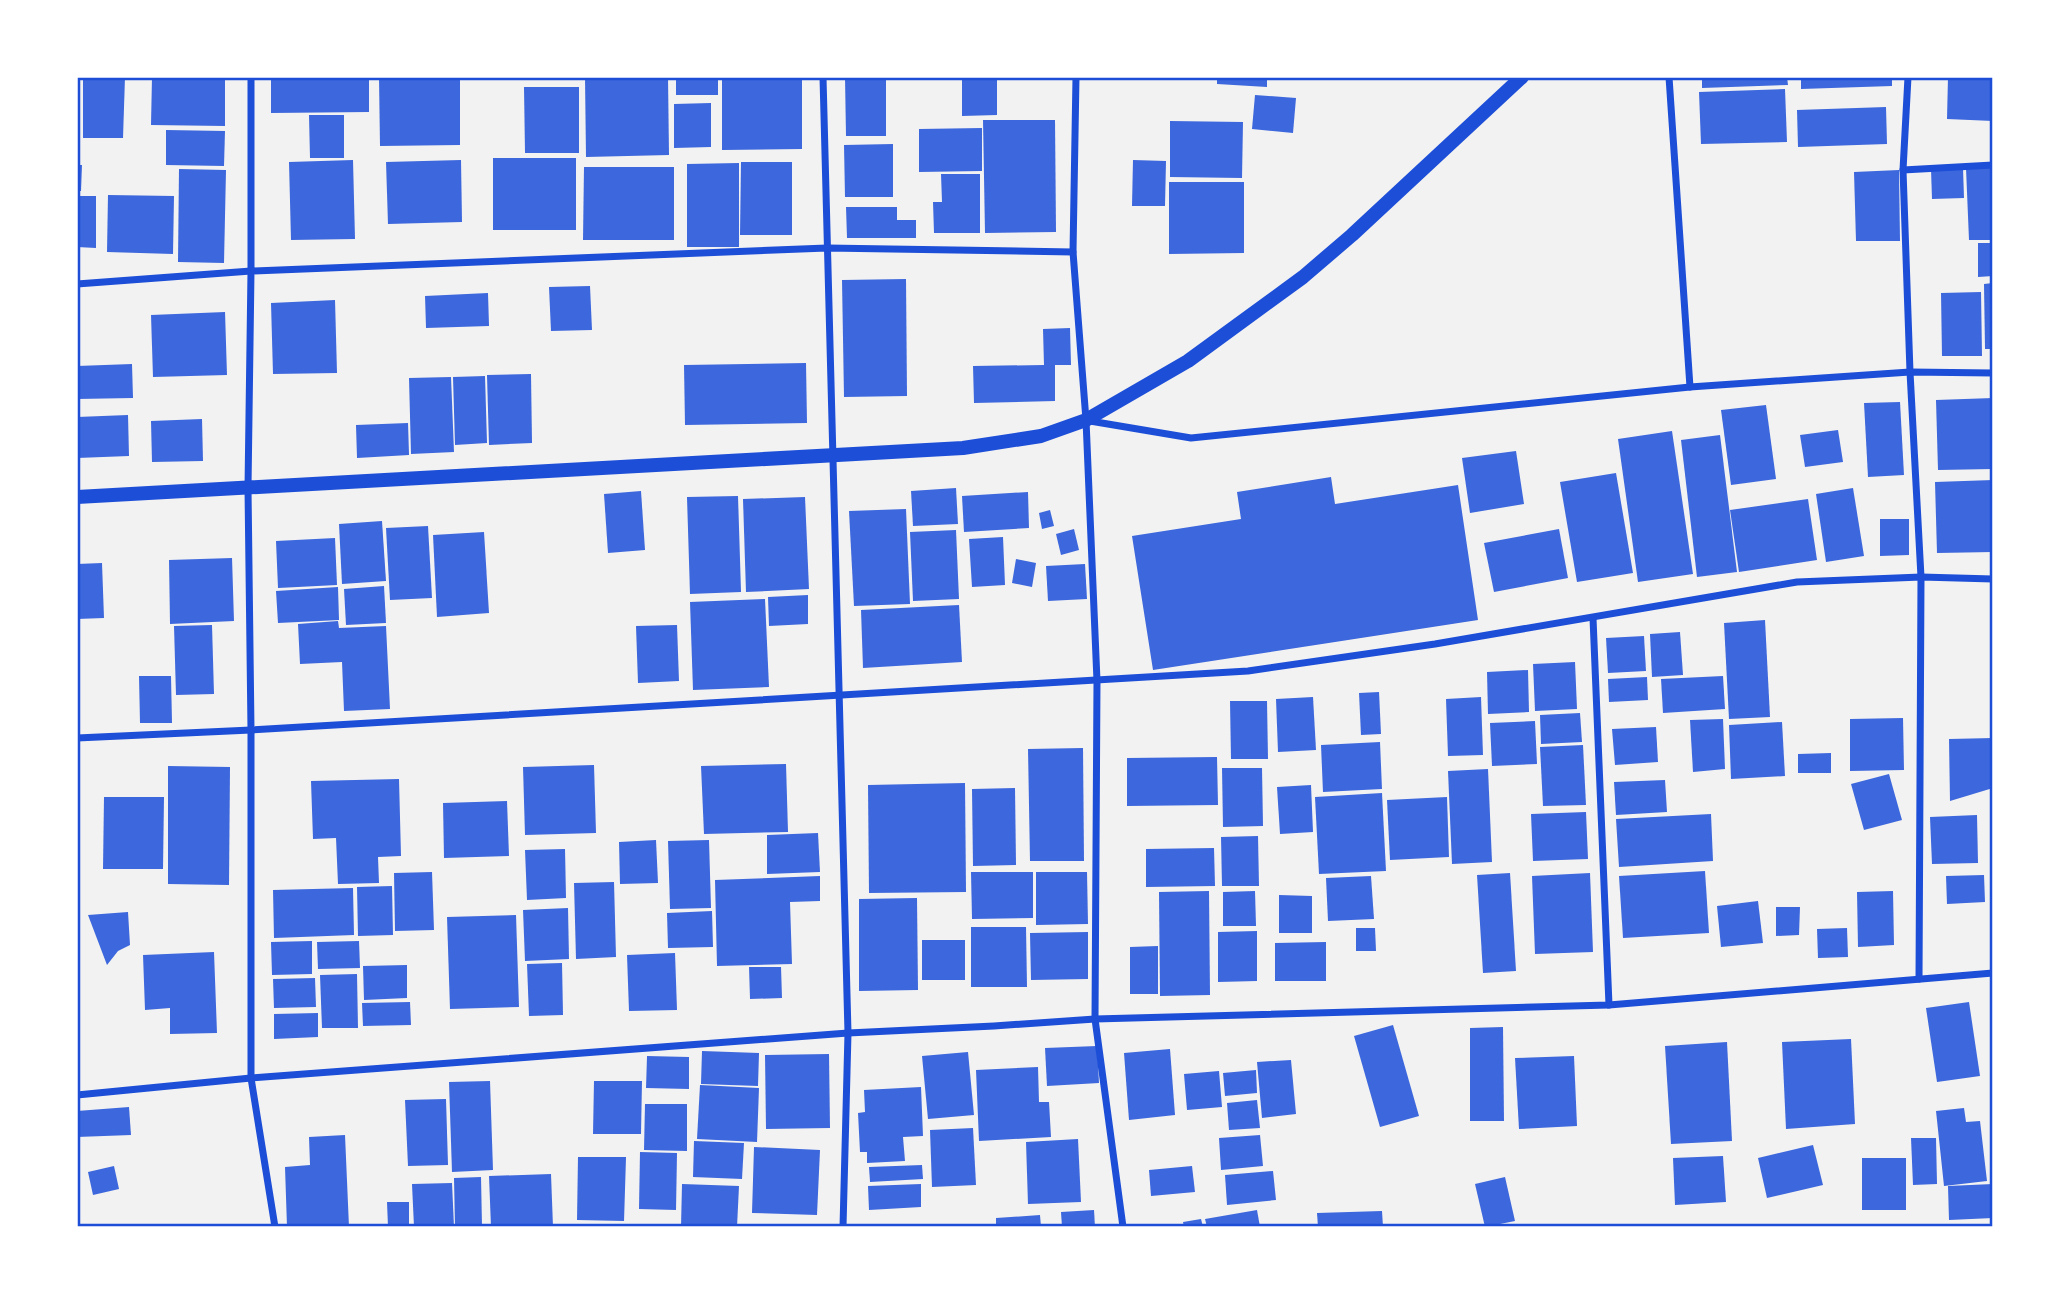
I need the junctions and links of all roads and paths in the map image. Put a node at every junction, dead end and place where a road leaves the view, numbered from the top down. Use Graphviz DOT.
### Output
graph roads {
  1 [pos="251,77"];
  2 [pos="823,77"];
  3 [pos="1076,77"];
  4 [pos="1521,77"];
  5 [pos="1669,77"];
  6 [pos="1908,77"];
  7 [pos="1993,165"];
  8 [pos="1903,170"];
  9 [pos="827,248"];
  10 [pos="1073,252"];
  11 [pos="251,271"];
  12 [pos="77,284"];
  13 [pos="1910,372"];
  14 [pos="1993,373"];
  15 [pos="1690,387"];
  16 [pos="1086,420"];
  17 [pos="832,456"];
  18 [pos="248,488"];
  19 [pos="77,497"];
  20 [pos="1922,577"];
  21 [pos="1993,579"];
  22 [pos="1593,618"];
  23 [pos="1097,681"];
  24 [pos="839,696"];
  25 [pos="251,730"];
  26 [pos="77,738"];
  27 [pos="1993,973"];
  28 [pos="1919,979"];
  29 [pos="1609,1004"];
  30 [pos="1096,1019"];
  31 [pos="848,1032"];
  32 [pos="251,1078"];
  33 [pos="77,1095"];
  34 [pos="275,1227"];
  35 [pos="843,1227"];
  36 [pos="1123,1227"];
  1 -- 11 [label="street"];
  2 -- 9 [label="street"];
  3 -- 10 [label="street"];
  4 -- 16 [label="main road"];
  5 -- 15 [label="street"];
  6 -- 8 [label="street"];
  7 -- 8 [label="street"];
  8 -- 13 [label="street"];
  9 -- 10 [label="street"];
  9 -- 11 [label="street"];
  9 -- 17 [label="street"];
  10 -- 16 [label="street"];
  11 -- 12 [label="street"];
  11 -- 18 [label="street"];
  13 -- 14 [label="street"];
  13 -- 15 [label="street"];
  13 -- 20 [label="street"];
  15 -- 16 [label="street"];
  16 -- 17 [label="main road"];
  16 -- 23 [label="street"];
  17 -- 18 [label="main road"];
  17 -- 24 [label="street"];
  18 -- 19 [label="main road"];
  18 -- 25 [label="street"];
  20 -- 21 [label="street"];
  20 -- 22 [label="street"];
  20 -- 28 [label="street"];
  22 -- 23 [label="street"];
  22 -- 29 [label="street"];
  23 -- 24 [label="street"];
  23 -- 30 [label="street"];
  24 -- 25 [label="street"];
  24 -- 31 [label="street"];
  25 -- 26 [label="street"];
  25 -- 32 [label="street"];
  27 -- 28 [label="street"];
  28 -- 29 [label="street"];
  29 -- 30 [label="street"];
  30 -- 31 [label="street"];
  30 -- 36 [label="street"];
  31 -- 32 [label="street"];
  31 -- 35 [label="street"];
  32 -- 33 [label="street"];
  32 -- 34 [label="street"];
}
